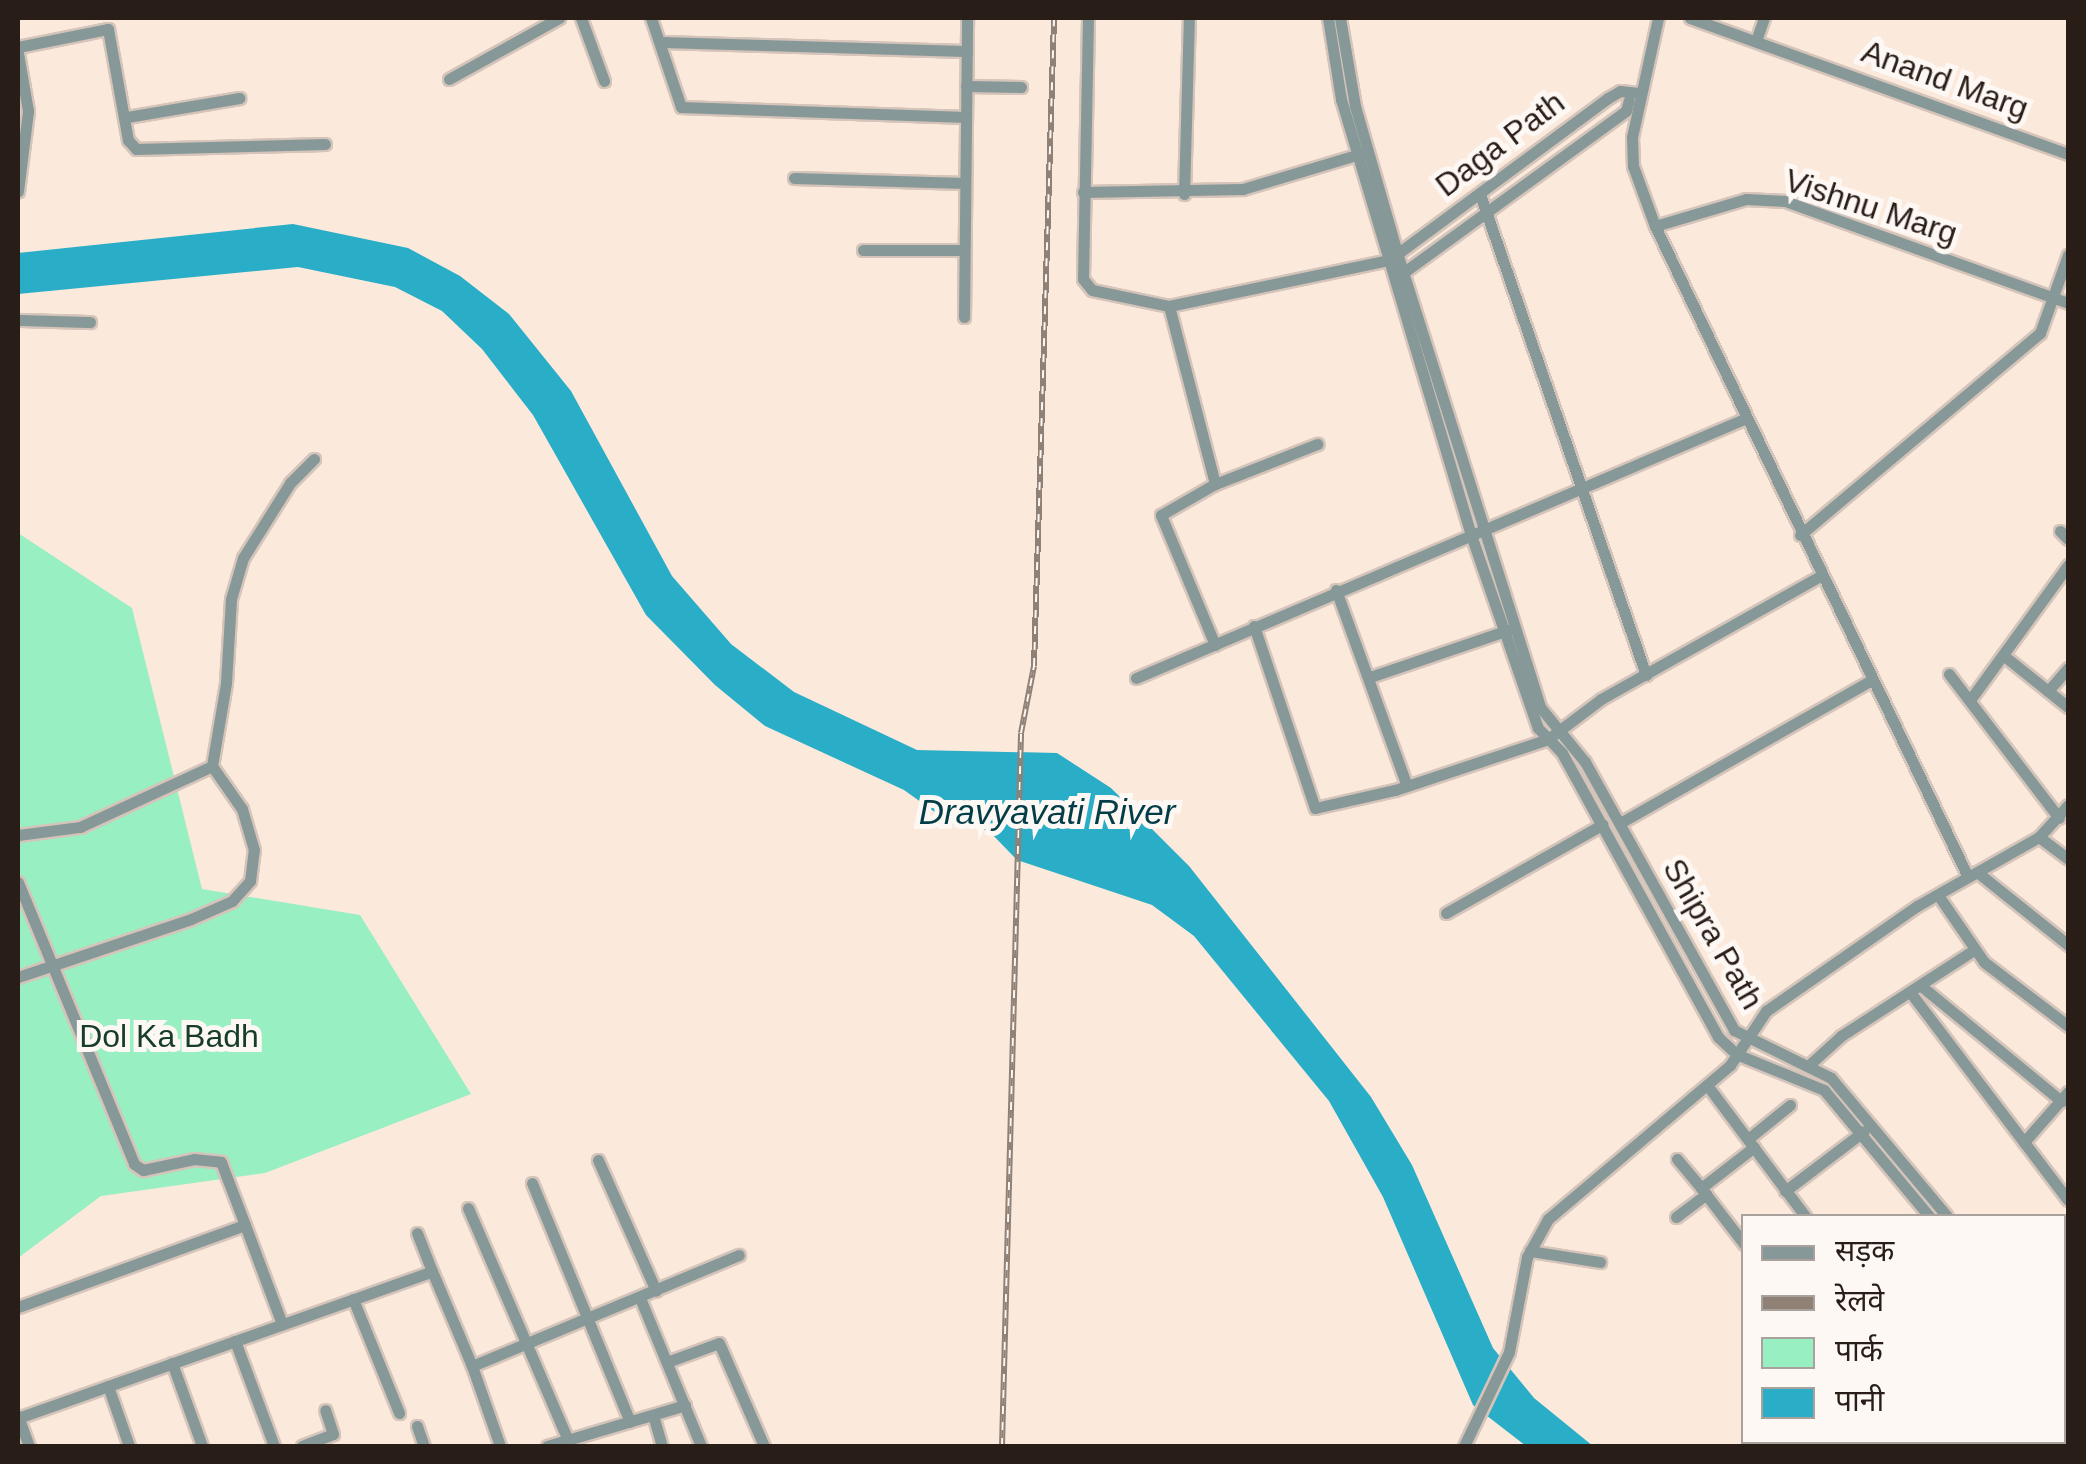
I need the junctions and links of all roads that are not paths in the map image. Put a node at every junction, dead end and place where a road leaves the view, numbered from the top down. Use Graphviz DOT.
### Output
graph roads {
  1 [pos="559,18"];
  2 [pos="581,18"];
  3 [pos="651,18"];
  4 [pos="967,18"];
  5 [pos="1088,18"];
  6 [pos="1189,18"];
  7 [pos="1328,18"];
  8 [pos="1340,18"];
  9 [pos="1658,18"];
  10 [pos="1690,18"];
  11 [pos="1764,18"];
  12 [pos="107,23"];
  13 [pos="660,42"];
  14 [pos="1756,42"];
  15 [pos="18,50"];
  16 [pos="966,52"];
  17 [pos="449,79"];
  18 [pos="604,81"];
  19 [pos="966,86"];
  20 [pos="1021,87"];
  21 [pos="1634,94"];
  22 [pos="238,98"];
  23 [pos="127,117"];
  24 [pos="966,117"];
  25 [pos="325,144"];
  26 [pos="1363,153"];
  27 [pos="2068,154"];
  28 [pos="20,165"];
  29 [pos="794,178"];
  30 [pos="965,183"];
  31 [pos="18,191"];
  32 [pos="1084,192"];
  33 [pos="1184,194"];
  34 [pos="1480,194"];
  35 [pos="1487,213"];
  36 [pos="1655,226"];
  37 [pos="863,250"];
  38 [pos="964,250"];
  39 [pos="2068,255"];
  40 [pos="1393,258"];
  41 [pos="1400,275"];
  42 [pos="2054,298"];
  43 [pos="2068,302"];
  44 [pos="1169,306"];
  45 [pos="964,317"];
  46 [pos="18,320"];
  47 [pos="90,322"];
  48 [pos="1744,419"];
  49 [pos="1317,444"];
  50 [pos="314,459"];
  51 [pos="1216,484"];
  52 [pos="1584,487"];
  53 [pos="1477,533"];
  54 [pos="1800,535"];
  55 [pos="2068,566"];
  56 [pos="1820,576"];
  57 [pos="1336,590"];
  58 [pos="1254,626"];
  59 [pos="1508,630"];
  60 [pos="1215,645"];
  61 [pos="2003,656"];
  62 [pos="2068,668"];
  63 [pos="1950,674"];
  64 [pos="1646,675"];
  65 [pos="1136,678"];
  66 [pos="1370,678"];
  67 [pos="1872,680"];
  68 [pos="2048,691"];
  69 [pos="1970,700"];
  70 [pos="2068,708"];
  71 [pos="1554,736"];
  72 [pos="212,766"];
  73 [pos="1407,786"];
  74 [pos="2068,805"];
  75 [pos="2059,818"];
  76 [pos="1618,820"];
  77 [pos="1601,825"];
  78 [pos="18,836"];
  79 [pos="2039,837"];
  80 [pos="2068,860"];
  81 [pos="1972,875"];
  82 [pos="18,882"];
  83 [pos="1938,894"];
  84 [pos="1446,913"];
  85 [pos="2068,945"];
  86 [pos="1974,950"];
  87 [pos="48,965"];
  88 [pos="18,977"];
  89 [pos="1915,988"];
  90 [pos="2068,1026"];
  91 [pos="1744,1037"];
  92 [pos="1736,1054"];
  93 [pos="1808,1066"];
  94 [pos="1707,1085"];
  95 [pos="2065,1096"];
  96 [pos="1790,1105"];
  97 [pos="1866,1129"];
  98 [pos="2024,1142"];
  99 [pos="1751,1143"];
  100 [pos="1677,1159"];
  101 [pos="598,1160"];
  102 [pos="532,1183"];
  103 [pos="1703,1191"];
  104 [pos="1785,1191"];
  105 [pos="2068,1200"];
  106 [pos="468,1208"];
  107 [pos="1802,1214"];
  108 [pos="1927,1214"];
  109 [pos="1944,1214"];
  110 [pos="1676,1217"];
  111 [pos="245,1225"];
  112 [pos="417,1233"];
  113 [pos="1741,1240"];
  114 [pos="1530,1251"];
  115 [pos="739,1256"];
  116 [pos="1600,1262"];
  117 [pos="432,1270"];
  118 [pos="656,1291"];
  119 [pos="353,1298"];
  120 [pos="640,1298"];
  121 [pos="18,1308"];
  122 [pos="590,1318"];
  123 [pos="282,1324"];
  124 [pos="235,1341"];
  125 [pos="527,1344"];
  126 [pos="667,1362"];
  127 [pos="172,1363"];
  128 [pos="472,1366"];
  129 [pos="108,1386"];
  130 [pos="685,1405"];
  131 [pos="325,1410"];
  132 [pos="399,1413"];
  133 [pos="654,1415"];
  134 [pos="18,1417"];
  135 [pos="630,1422"];
  136 [pos="417,1426"];
  137 [pos="568,1440"];
  138 [pos="28,1446"];
  139 [pos="129,1446"];
  140 [pos="202,1446"];
  141 [pos="274,1446"];
  142 [pos="302,1446"];
  143 [pos="424,1446"];
  144 [pos="500,1446"];
  145 [pos="547,1446"];
  146 [pos="662,1446"];
  147 [pos="701,1446"];
  148 [pos="764,1446"];
  149 [pos="1464,1446"];
  1 -- 17 [label="street"];
  2 -- 18 [label="street"];
  3 -- 13 [label="street"];
  4 -- 16 [label="street"];
  5 -- 32 [label="street"];
  6 -- 33 [label="street"];
  7 -- 26 [label="street"];
  8 -- 26 [label="street"];
  9 -- 21 [label="street"];
  10 -- 14 [label="street, Anand Marg"];
  11 -- 14 [label="street"];
  12 -- 15 [label="street"];
  12 -- 23 [label="street"];
  13 -- 16 [label="street"];
  13 -- 24 [label="street"];
  14 -- 27 [label="street, Anand Marg"];
  15 -- 28 [label="street"];
  16 -- 19 [label="street"];
  19 -- 20 [label="street"];
  19 -- 24 [label="street"];
  21 -- 34 [label="street, Daga Path"];
  21 -- 35 [label="street"];
  21 -- 36 [label="street"];
  22 -- 23 [label="street"];
  23 -- 25 [label="street"];
  24 -- 30 [label="street"];
  26 -- 33 [label="street"];
  26 -- 40 [label="street"];
  28 -- 31 [label="street"];
  29 -- 30 [label="street"];
  30 -- 38 [label="street"];
  32 -- 33 [label="street"];
  32 -- 44 [label="street"];
  34 -- 35 [label="street"];
  34 -- 40 [label="street, Daga Path"];
  35 -- 41 [label="street"];
  35 -- 52 [label="street"];
  36 -- 42 [label="street, Vishnu Marg"];
  36 -- 48 [label="street"];
  37 -- 38 [label="street"];
  38 -- 45 [label="street"];
  39 -- 42 [label="street"];
  40 -- 41 [label="street"];
  40 -- 44 [label="street"];
  41 -- 53 [label="street"];
  42 -- 43 [label="street, Vishnu Marg"];
  42 -- 54 [label="street"];
  44 -- 51 [label="street"];
  46 -- 47 [label="street"];
  48 -- 52 [label="street"];
  48 -- 54 [label="street"];
  49 -- 51 [label="street"];
  50 -- 72 [label="street"];
  51 -- 60 [label="street"];
  52 -- 53 [label="street"];
  52 -- 64 [label="street"];
  53 -- 57 [label="street"];
  53 -- 59 [label="street"];
  54 -- 56 [label="street"];
  55 -- 61 [label="street"];
  56 -- 64 [label="street"];
  56 -- 67 [label="street"];
  57 -- 58 [label="street"];
  57 -- 66 [label="street"];
  58 -- 60 [label="street"];
  58 -- 73 [label="street"];
  59 -- 66 [label="street"];
  59 -- 71 [label="street"];
  60 -- 65 [label="street"];
  61 -- 68 [label="street"];
  61 -- 69 [label="street"];
  62 -- 68 [label="street"];
  63 -- 69 [label="street"];
  64 -- 71 [label="street"];
  66 -- 73 [label="street"];
  67 -- 76 [label="street"];
  67 -- 81 [label="street"];
  68 -- 70 [label="street"];
  69 -- 75 [label="street"];
  71 -- 73 [label="street"];
  71 -- 76 [label="street, Shipra Path"];
  71 -- 77 [label="street"];
  72 -- 78 [label="street"];
  72 -- 87 [label="street"];
  74 -- 75 [label="street"];
  75 -- 79 [label="street"];
  76 -- 77 [label="street"];
  76 -- 91 [label="street, Shipra Path"];
  77 -- 84 [label="street"];
  77 -- 92 [label="street"];
  79 -- 80 [label="street"];
  79 -- 81 [label="street"];
  81 -- 83 [label="street"];
  81 -- 85 [label="street"];
  82 -- 87 [label="street"];
  83 -- 86 [label="street"];
  83 -- 91 [label="street"];
  86 -- 89 [label="street"];
  86 -- 90 [label="street"];
  87 -- 88 [label="street"];
  87 -- 111 [label="street"];
  89 -- 93 [label="street"];
  89 -- 95 [label="street"];
  89 -- 98 [label="street"];
  91 -- 92 [label="street"];
  91 -- 93 [label="street, Shipra Path"];
  92 -- 94 [label="street"];
  92 -- 97 [label="street"];
  93 -- 97 [label="street, Shipra Path"];
  94 -- 99 [label="street"];
  94 -- 114 [label="street"];
  95 -- 98 [label="street"];
  96 -- 99 [label="street"];
  97 -- 104 [label="street"];
  97 -- 108 [label="street"];
  97 -- 109 [label="street, Shipra Path"];
  98 -- 105 [label="street"];
  99 -- 103 [label="street"];
  99 -- 104 [label="street"];
  100 -- 103 [label="street"];
  101 -- 118 [label="street"];
  102 -- 122 [label="street"];
  103 -- 110 [label="street"];
  103 -- 113 [label="street"];
  104 -- 107 [label="street"];
  106 -- 125 [label="street"];
  111 -- 121 [label="street"];
  111 -- 123 [label="street"];
  112 -- 117 [label="street"];
  114 -- 116 [label="street"];
  114 -- 149 [label="street"];
  115 -- 118 [label="street"];
  117 -- 119 [label="street"];
  117 -- 128 [label="street"];
  118 -- 120 [label="street"];
  119 -- 123 [label="street"];
  119 -- 132 [label="street"];
  120 -- 122 [label="street"];
  120 -- 126 [label="street"];
  122 -- 125 [label="street"];
  122 -- 135 [label="street"];
  123 -- 124 [label="street"];
  124 -- 127 [label="street"];
  124 -- 141 [label="street"];
  125 -- 128 [label="street"];
  125 -- 137 [label="street"];
  126 -- 130 [label="street"];
  126 -- 148 [label="street"];
  127 -- 129 [label="street"];
  127 -- 140 [label="street"];
  128 -- 144 [label="street"];
  129 -- 134 [label="street"];
  129 -- 139 [label="street"];
  130 -- 133 [label="street"];
  130 -- 147 [label="street"];
  131 -- 142 [label="street"];
  133 -- 135 [label="street"];
  133 -- 146 [label="street"];
  134 -- 138 [label="street"];
  135 -- 137 [label="street"];
  136 -- 143 [label="street"];
  137 -- 145 [label="street"];
}
